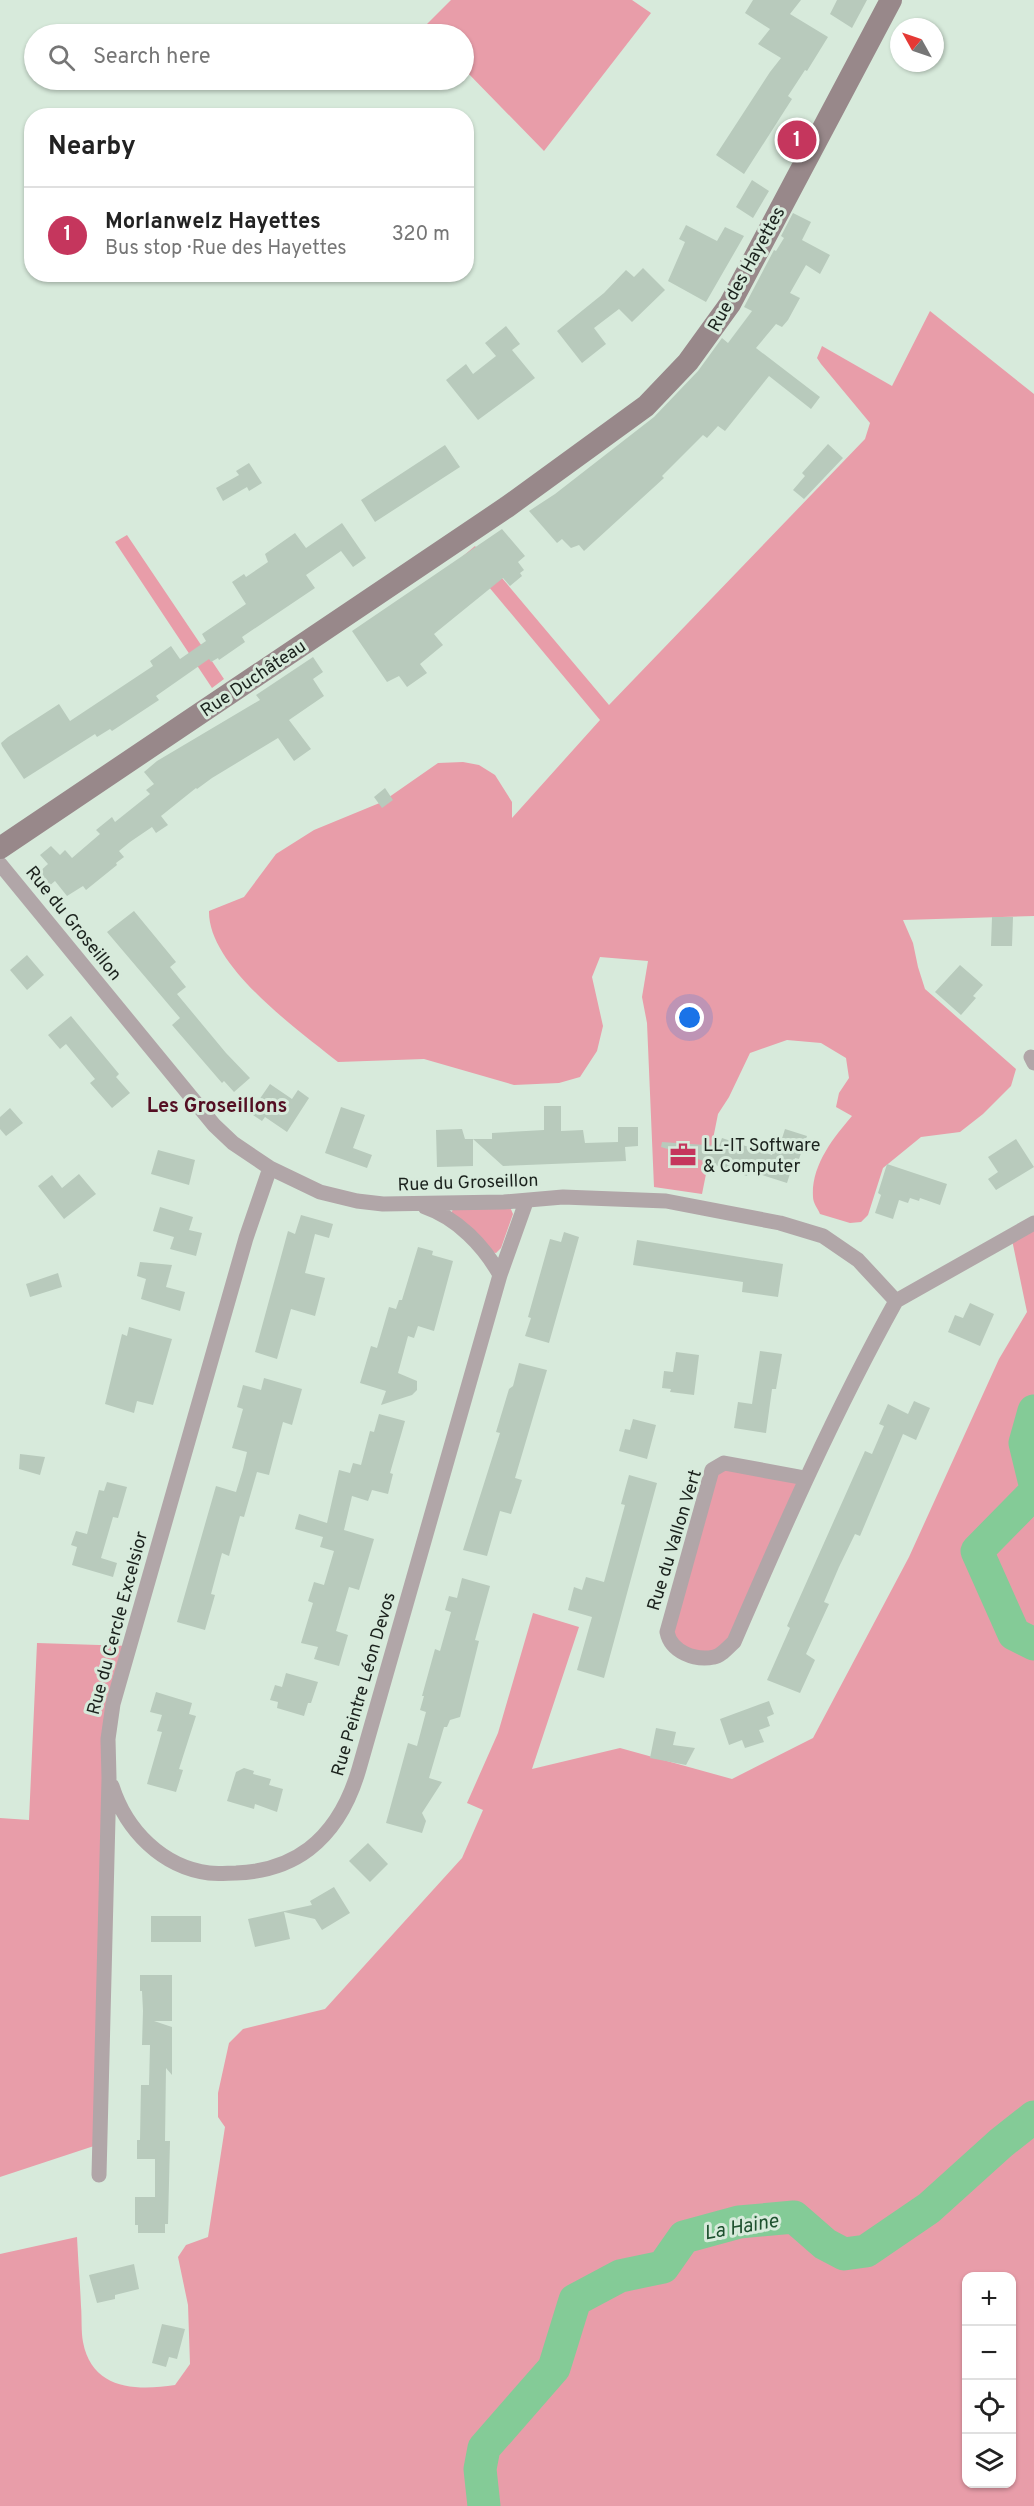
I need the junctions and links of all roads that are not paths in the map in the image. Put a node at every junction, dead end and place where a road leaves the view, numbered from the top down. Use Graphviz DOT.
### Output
graph roads {
  1 [pos="891,0"];
  2 [pos="507,507"];
  3 [pos="0,849"];
  4 [pos="0,864"];
  5 [pos="270,1168"];
  6 [pos="526,1202"];
  7 [pos="417,1204"];
  8 [pos="1034,1223"];
  9 [pos="500,1275"];
  10 [pos="896,1301"];
  11 [pos="806,1478"];
  12 [pos="109,1778"];
  13 [pos="99,2175"];
  1 -- 2 [label="street, Rue des Hayettes"];
  2 -- 3 [label="street, Rue Duchâteau"];
  4 -- 5 [label="street, Rue du Groseillon"];
  5 -- 7 [label="street, Rue du Groseillon"];
  5 -- 12 [label="street, Rue du Cercle Excelsior"];
  6 -- 7 [label="street, Rue du Groseillon"];
  6 -- 9 [label="street, Rue Peintre Léon Devos"];
  6 -- 10 [label="street, Rue du Groseillon"];
  7 -- 9 [label="street"];
  8 -- 10 [label="street"];
  9 -- 12 [label="street, Rue Peintre Léon Devos"];
  10 -- 11 [label="street, Rue du Vallon Vert"];
  11 -- 11 [label="street, Rue du Vallon Vert"];
  12 -- 13 [label="street, Rue du Cercle Excelsior"];
}
